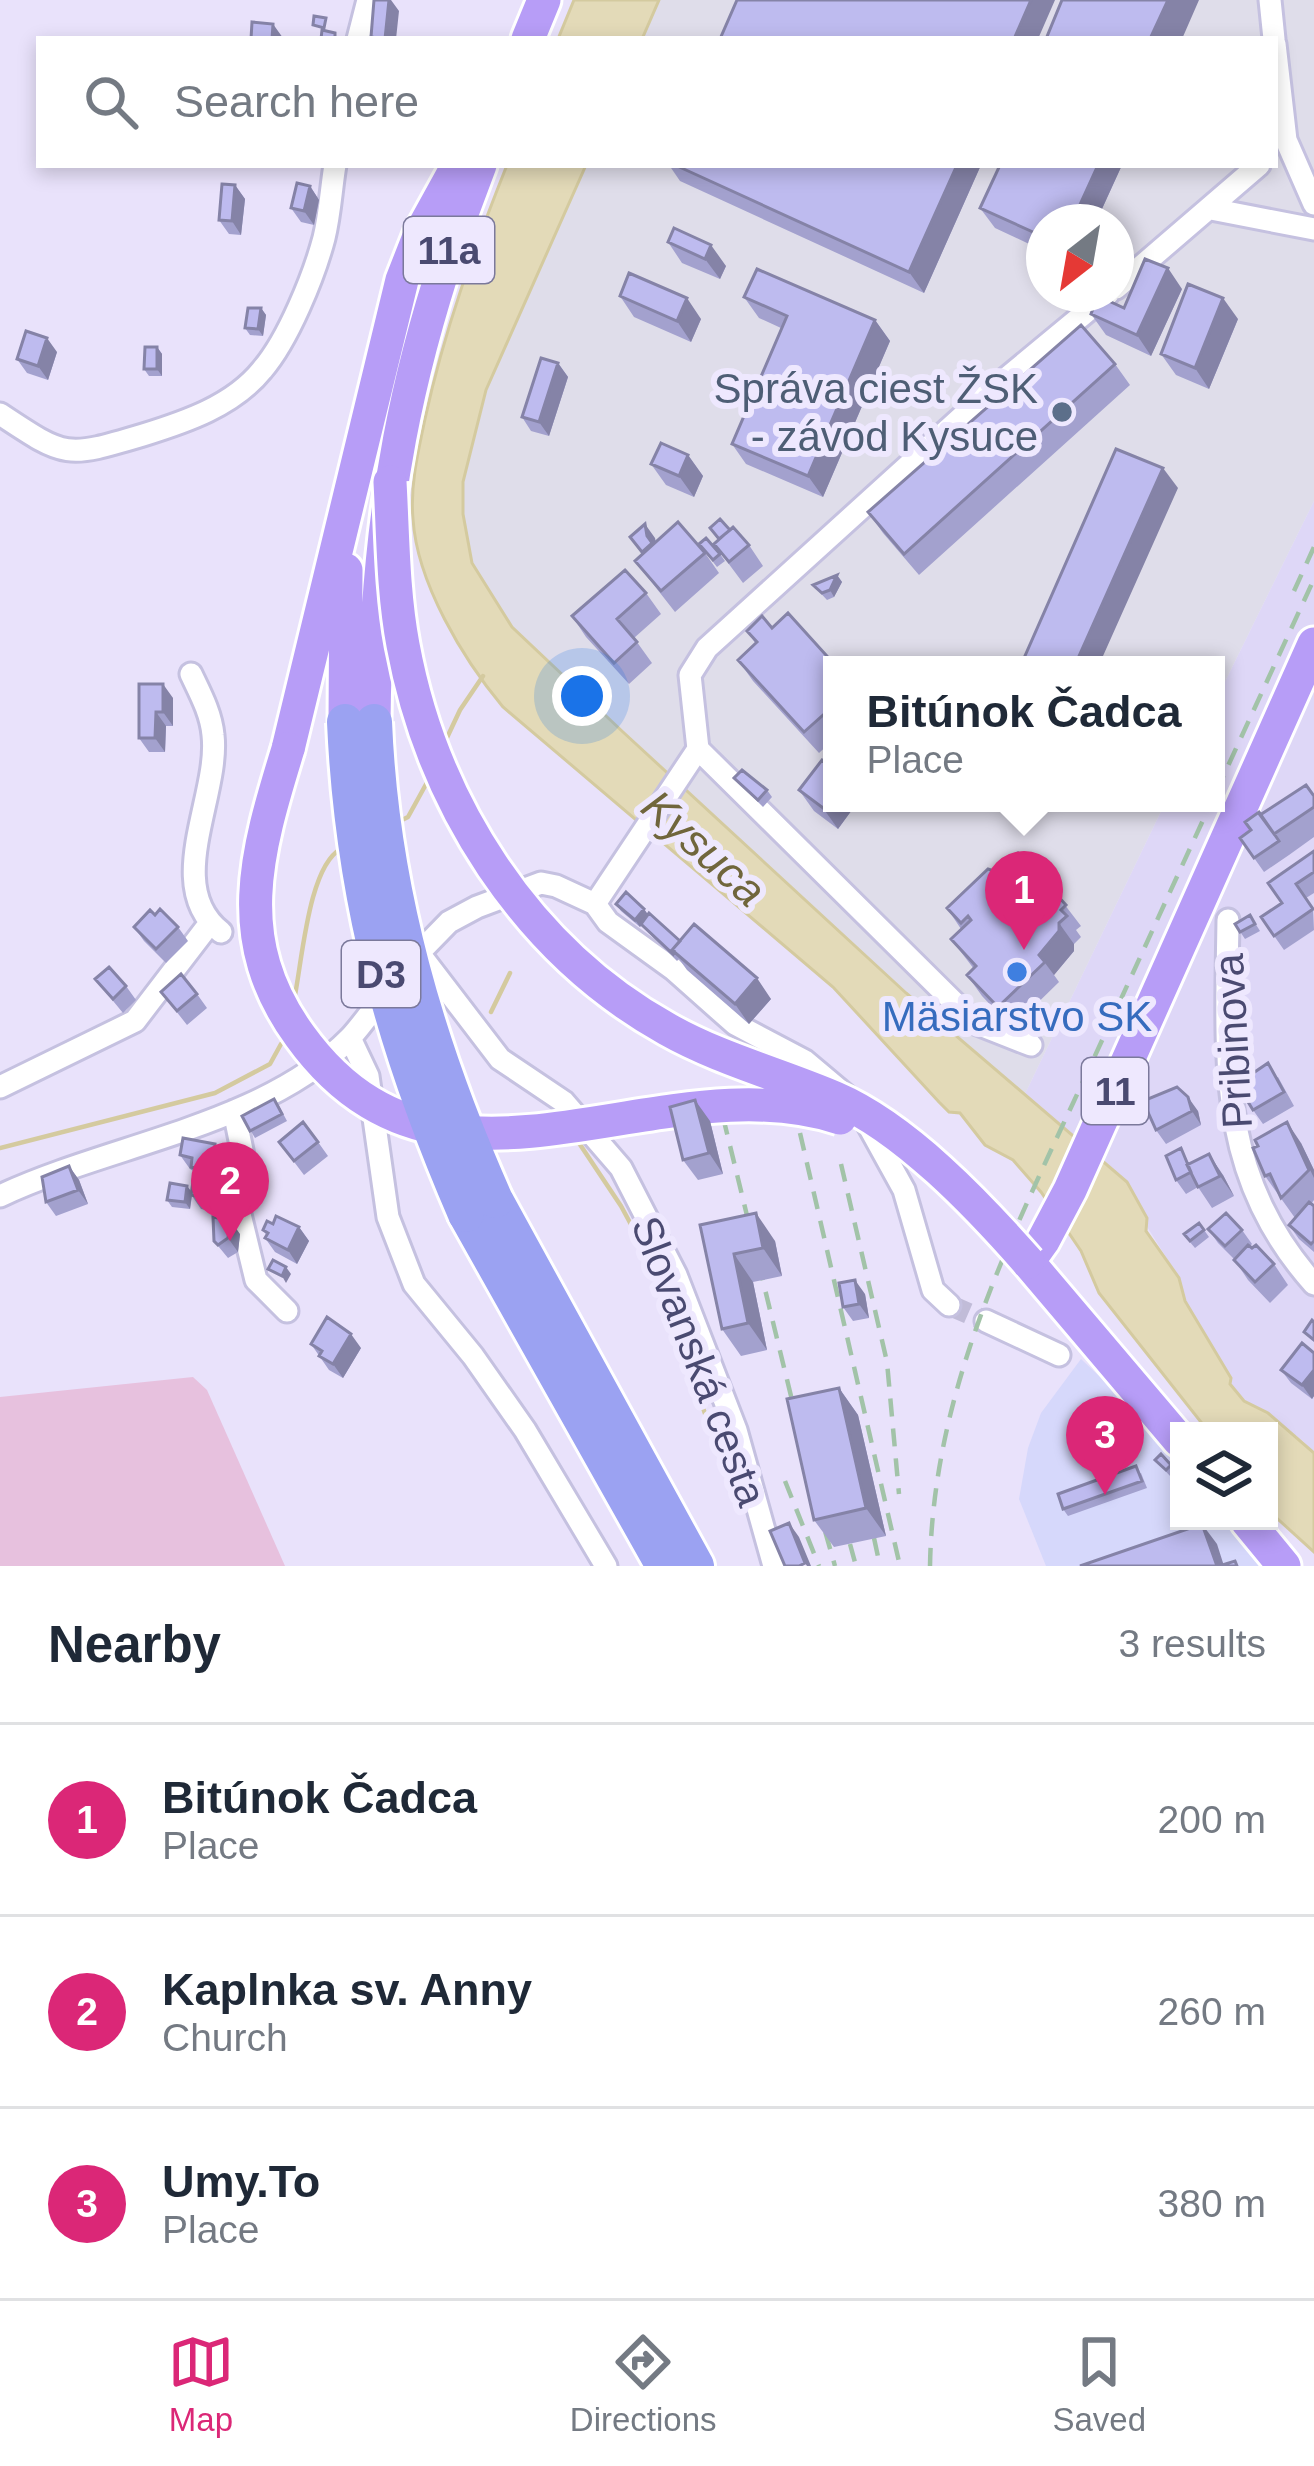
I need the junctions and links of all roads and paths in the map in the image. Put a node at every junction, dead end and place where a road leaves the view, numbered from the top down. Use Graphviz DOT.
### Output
graph roads {
  1 [pos="368,0"];
  2 [pos="544,0"];
  3 [pos="1270,0"];
  4 [pos="359,36"];
  5 [pos="528,36"];
  6 [pos="1274,36"];
  7 [pos="1278,104"];
  8 [pos="1280,145"];
  9 [pos="335,168"];
  10 [pos="456,168"];
  11 [pos="479,168"];
  12 [pos="1255,168"];
  13 [pos="1314,204"];
  14 [pos="1211,209"];
  15 [pos="1314,229"];
  16 [pos="1134,272"];
  17 [pos="1086,312"];
  18 [pos="0,414"];
  19 [pos="374,478"];
  20 [pos="1314,644"];
  21 [pos="190,674"];
  22 [pos="360,722"];
  23 [pos="694,756"];
  24 [pos="595,904"];
  25 [pos="1211,918"];
  26 [pos="418,952"];
  27 [pos="350,1038"];
  28 [pos="1031,1045"];
  29 [pos="0,1087"];
  30 [pos="234,1111"];
  31 [pos="893,1135"];
  32 [pos="0,1196"];
  33 [pos="480,1207"];
  34 [pos="1028,1262"];
  35 [pos="1314,1284"];
  36 [pos="950,1305"];
  37 [pos="287,1311"];
  38 [pos="986,1321"];
  39 [pos="1058,1355"];
  40 [pos="1170,1429"];
  41 [pos="1254,1530"];
  42 [pos="606,1566"];
  43 [pos="664,1566"];
  44 [pos="696,1566"];
  45 [pos="774,1566"];
  46 [pos="1284,1566"];
  1 -- 4 [label="street"];
  2 -- 5 [label="main road"];
  3 -- 6 [label="street"];
  7 -- 8 [label="street"];
  8 -- 13 [label="street"];
  9 -- 18 [label="street"];
  10 -- 19 [label="main road, 11a"];
  11 -- 19 [label="main road, 11a"];
  12 -- 14 [label="street"];
  14 -- 15 [label="street"];
  14 -- 16 [label="street"];
  17 -- 23 [label="street"];
  19 -- 22 [label="main road, D3, bridge"];
  19 -- 31 [label="main road, bridge"];
  19 -- 31 [label="main road, bridge"];
  20 -- 25 [label="main road, 11"];
  21 -- 29 [label="street"];
  22 -- 33 [label="highway, D3, bridge"];
  23 -- 24 [label="street"];
  23 -- 28 [label="street"];
  24 -- 26 [label="street"];
  24 -- 36 [label="street"];
  25 -- 34 [label="main road, 11"];
  25 -- 35 [label="street, Pribinova"];
  26 -- 27 [label="street"];
  26 -- 45 [label="street, Slovanská cesta"];
  27 -- 30 [label="street"];
  27 -- 42 [label="street"];
  30 -- 32 [label="street"];
  30 -- 37 [label="street"];
  31 -- 34 [label="main road, bridge"];
  33 -- 43 [label="highway, D3"];
  33 -- 44 [label="highway, D3"];
  34 -- 40 [label="main road"];
  38 -- 39 [label="street"];
  41 -- 46 [label="main road"];
}
